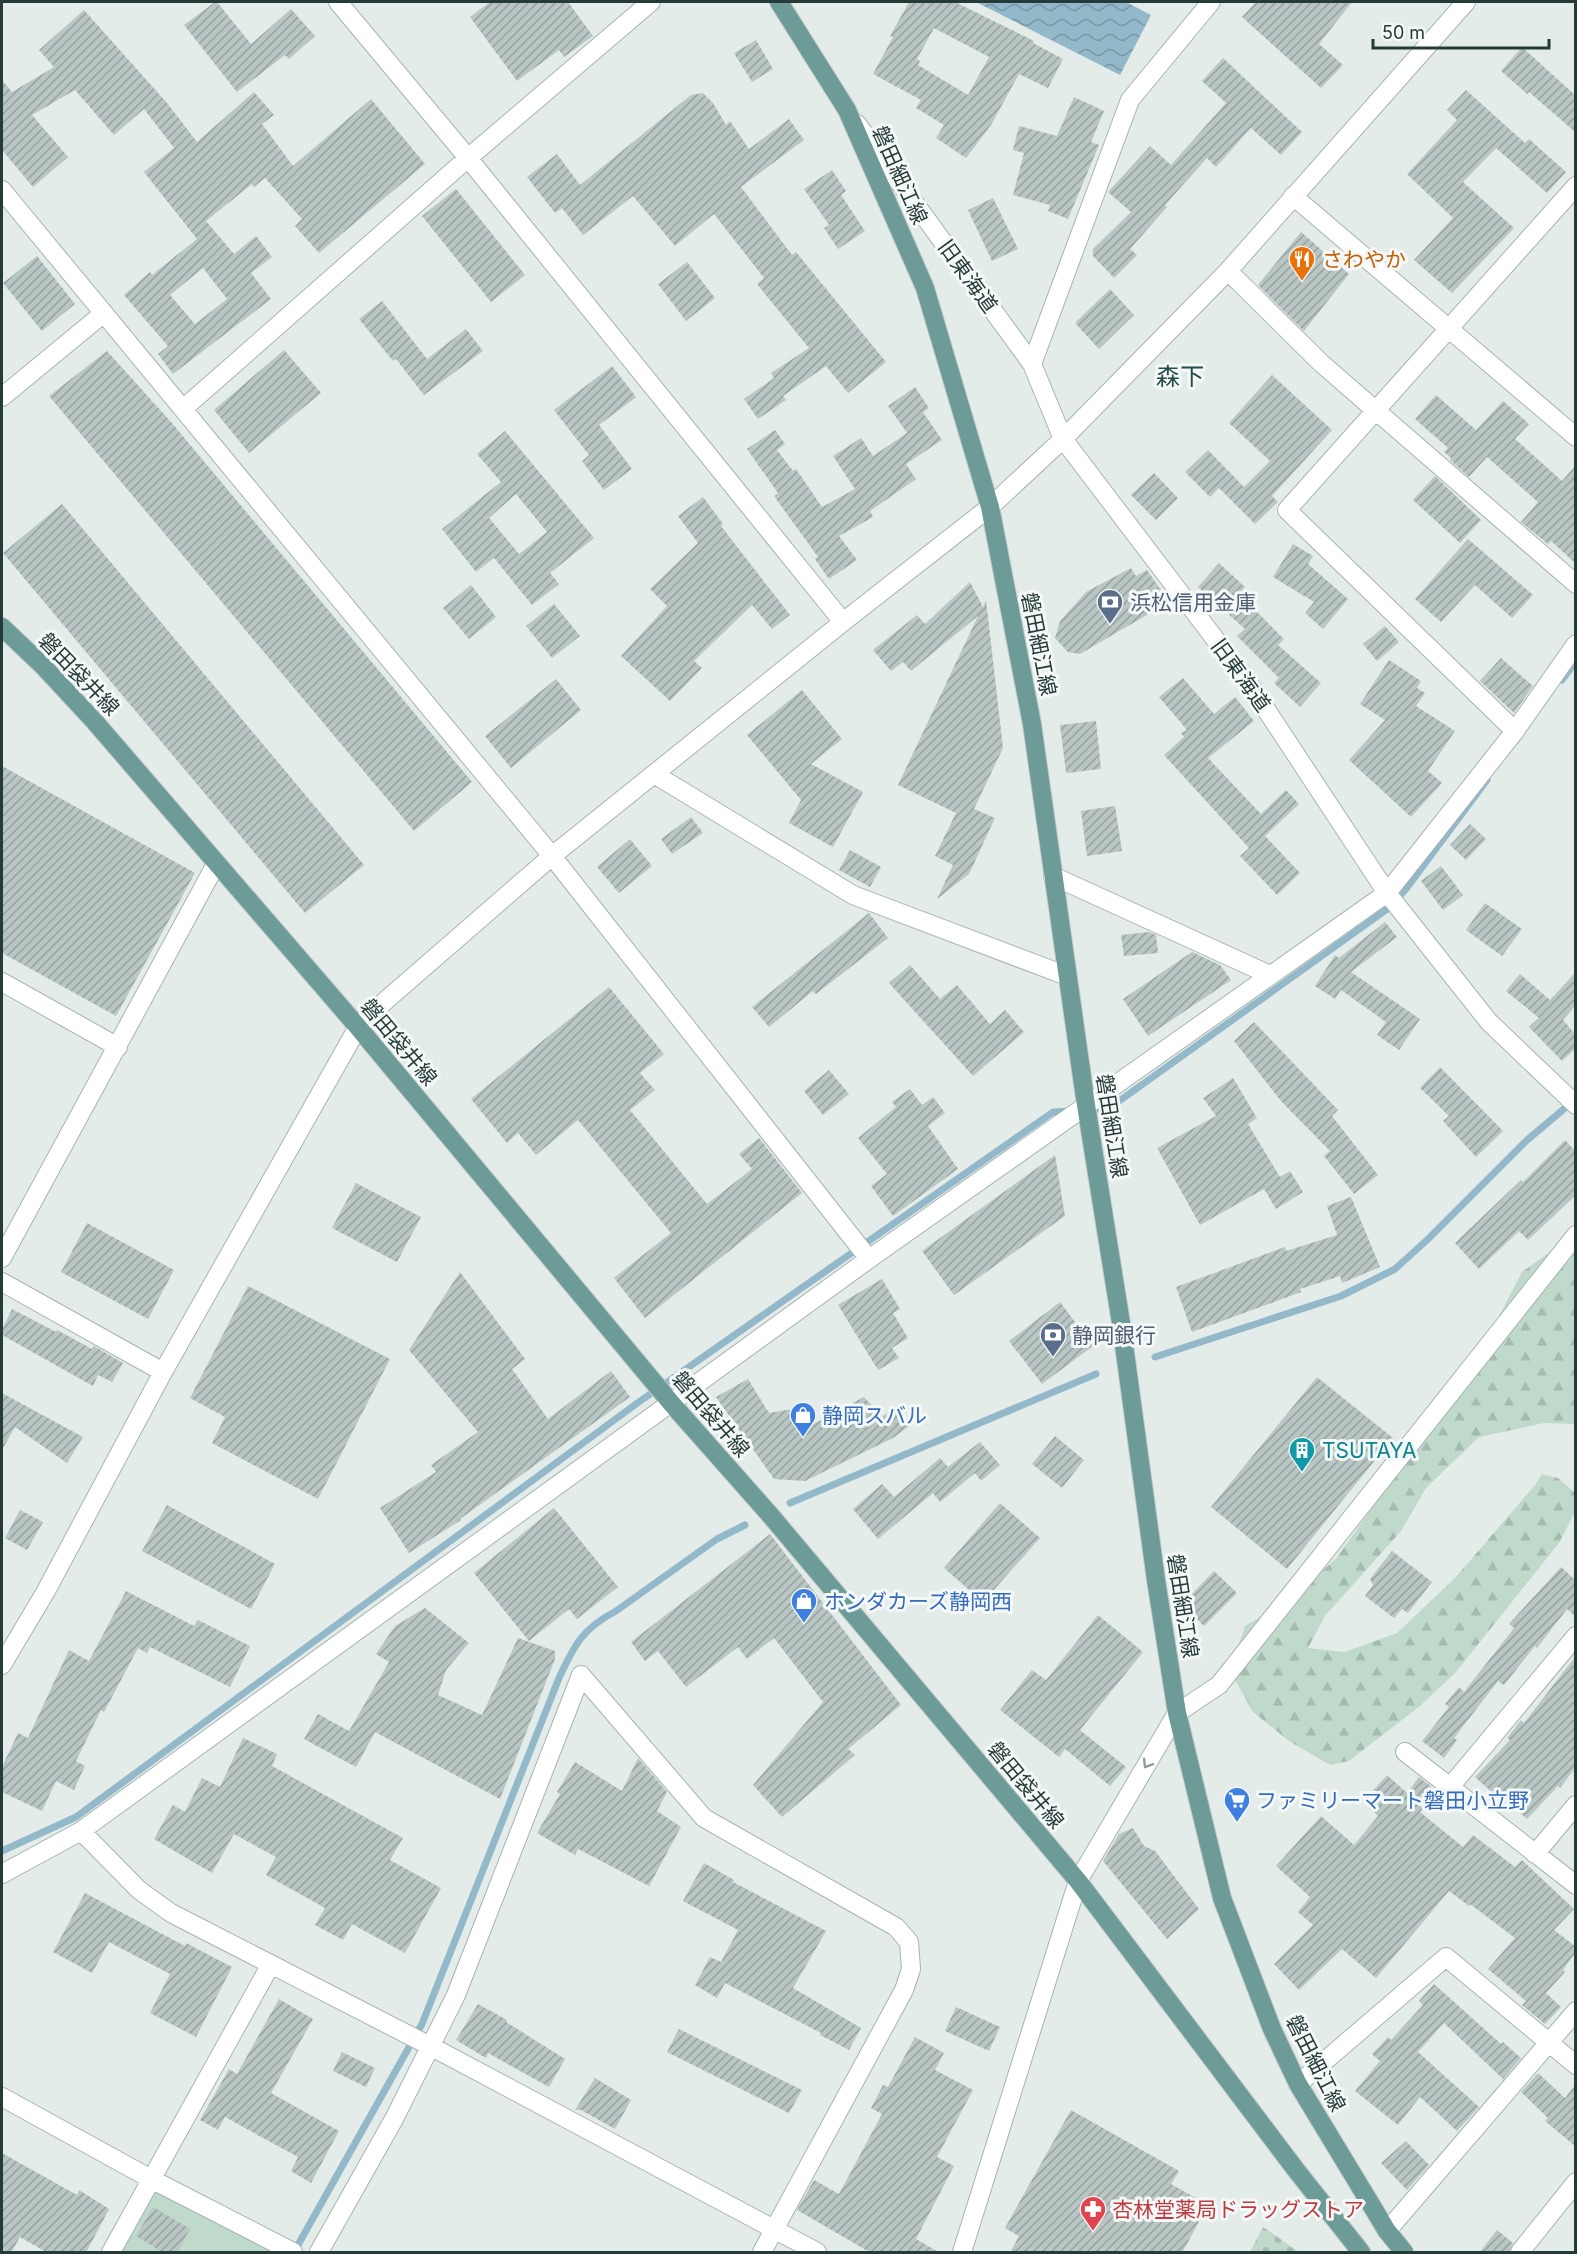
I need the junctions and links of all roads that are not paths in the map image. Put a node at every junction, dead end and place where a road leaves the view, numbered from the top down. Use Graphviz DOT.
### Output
graph roads {
  1 [pos="338,2"];
  2 [pos="651,2"];
  3 [pos="779,2"];
  4 [pos="1211,2"];
  5 [pos="1466,2"];
  6 [pos="847,110"];
  7 [pos="468,158"];
  8 [pos="1575,186"];
  9 [pos="2,190"];
  10 [pos="1293,196"];
  11 [pos="1228,271"];
  12 [pos="104,313"];
  13 [pos="1449,328"];
  14 [pos="1032,364"];
  15 [pos="2,397"];
  16 [pos="183,409"];
  17 [pos="1376,411"];
  18 [pos="1575,437"];
  19 [pos="1063,439"];
  20 [pos="990,507"];
  21 [pos="1575,584"];
  22 [pos="843,622"];
  23 [pos="2,627"];
  24 [pos="1575,644"];
  25 [pos="1515,731"];
  26 [pos="654,774"];
  27 [pos="552,856"];
  28 [pos="216,864"];
  29 [pos="1053,876"];
  30 [pos="1387,892"];
  31 [pos="1270,975"];
  32 [pos="1067,976"];
  33 [pos="2,982"];
  34 [pos="358,1027"];
  35 [pos="118,1047"];
  36 [pos="1571,1093"];
  37 [pos="1086,1105"];
  38 [pos="1575,1235"];
  39 [pos="2,1258"];
  40 [pos="869,1259"];
  41 [pos="2,1282"];
  42 [pos="163,1372"];
  43 [pos="672,1404"];
  44 [pos="1575,1636"];
  45 [pos="2,1665"];
  46 [pos="1177,1713"];
  47 [pos="1405,1752"];
  48 [pos="1450,1787"];
  49 [pos="1575,1805"];
  50 [pos="81,1831"];
  51 [pos="1535,1854"];
  52 [pos="2,1874"];
  53 [pos="1078,1881"];
  54 [pos="1575,1885"];
  55 [pos="271,1964"];
  56 [pos="1575,2011"];
  57 [pos="1548,2043"];
  58 [pos="432,2047"];
  59 [pos="1575,2065"];
  60 [pos="1298,2084"];
  61 [pos="2,2097"];
  62 [pos="151,2179"];
  63 [pos="1575,2182"];
  64 [pos="774,2230"];
  65 [pos="1387,2231"];
  66 [pos="111,2253"];
  67 [pos="293,2253"];
  68 [pos="319,2253"];
  69 [pos="762,2253"];
  70 [pos="817,2253"];
  71 [pos="962,2253"];
  72 [pos="1361,2253"];
  73 [pos="1404,2253"];
  74 [pos="1520,2253"];
  1 -- 7 [label="street"];
  2 -- 7 [label="street"];
  3 -- 6 [label="main road, 磐田細江線"];
  4 -- 14 [label="street"];
  5 -- 10 [label="street"];
  6 -- 14 [label="street, 旧東海道"];
  6 -- 20 [label="main road, 磐田細江線"];
  7 -- 16 [label="street"];
  7 -- 22 [label="street"];
  8 -- 13 [label="street"];
  9 -- 12 [label="street"];
  10 -- 11 [label="street"];
  10 -- 13 [label="street"];
  11 -- 17 [label="street"];
  11 -- 19 [label="street"];
  12 -- 15 [label="street"];
  12 -- 16 [label="street"];
  13 -- 17 [label="street"];
  13 -- 18 [label="street"];
  14 -- 19 [label="street, 旧東海道"];
  16 -- 27 [label="street"];
  17 -- 21 [label="street"];
  17 -- 25 [label="street"];
  19 -- 20 [label="street"];
  19 -- 30 [label="street, 旧東海道"];
  20 -- 22 [label="street"];
  20 -- 29 [label="main road, 磐田細江線"];
  22 -- 26 [label="street"];
  23 -- 28 [label="main road, 磐田袋井線"];
  24 -- 25 [label="street"];
  25 -- 30 [label="street"];
  26 -- 27 [label="street"];
  26 -- 32 [label="street"];
  27 -- 34 [label="street"];
  27 -- 40 [label="street"];
  28 -- 34 [label="main road, 磐田袋井線"];
  28 -- 35 [label="street"];
  29 -- 31 [label="street"];
  29 -- 32 [label="main road, 磐田細江線"];
  30 -- 31 [label="street"];
  30 -- 36 [label="street, 旧東海道"];
  31 -- 37 [label="street"];
  32 -- 37 [label="main road, 磐田細江線"];
  33 -- 35 [label="street"];
  34 -- 42 [label="street"];
  34 -- 43 [label="main road, 磐田袋井線"];
  35 -- 39 [label="street"];
  37 -- 40 [label="street"];
  37 -- 46 [label="main road, 磐田細江線"];
  38 -- 46 [label="street"];
  40 -- 43 [label="street"];
  41 -- 42 [label="street"];
  42 -- 45 [label="street"];
  43 -- 50 [label="street"];
  43 -- 53 [label="main road, 磐田袋井線"];
  44 -- 48 [label="street"];
  46 -- 53 [label="street, one-way"];
  46 -- 60 [label="main road, 磐田細江線"];
  47 -- 48 [label="street"];
  48 -- 51 [label="street"];
  49 -- 51 [label="street"];
  50 -- 52 [label="street"];
  50 -- 55 [label="street"];
  51 -- 54 [label="street"];
  53 -- 71 [label="street"];
  53 -- 72 [label="main road, 磐田袋井線"];
  55 -- 58 [label="street"];
  55 -- 62 [label="street"];
  56 -- 57 [label="street"];
  57 -- 59 [label="street"];
  57 -- 60 [label="street"];
  57 -- 65 [label="street"];
  58 -- 64 [label="street"];
  58 -- 64 [label="street"];
  58 -- 68 [label="street"];
  60 -- 65 [label="main road, 磐田細江線"];
  61 -- 62 [label="street"];
  62 -- 66 [label="street"];
  62 -- 67 [label="street"];
  63 -- 74 [label="street"];
  64 -- 69 [label="street"];
  64 -- 70 [label="street"];
  65 -- 73 [label="main road, 磐田細江線"];
}
